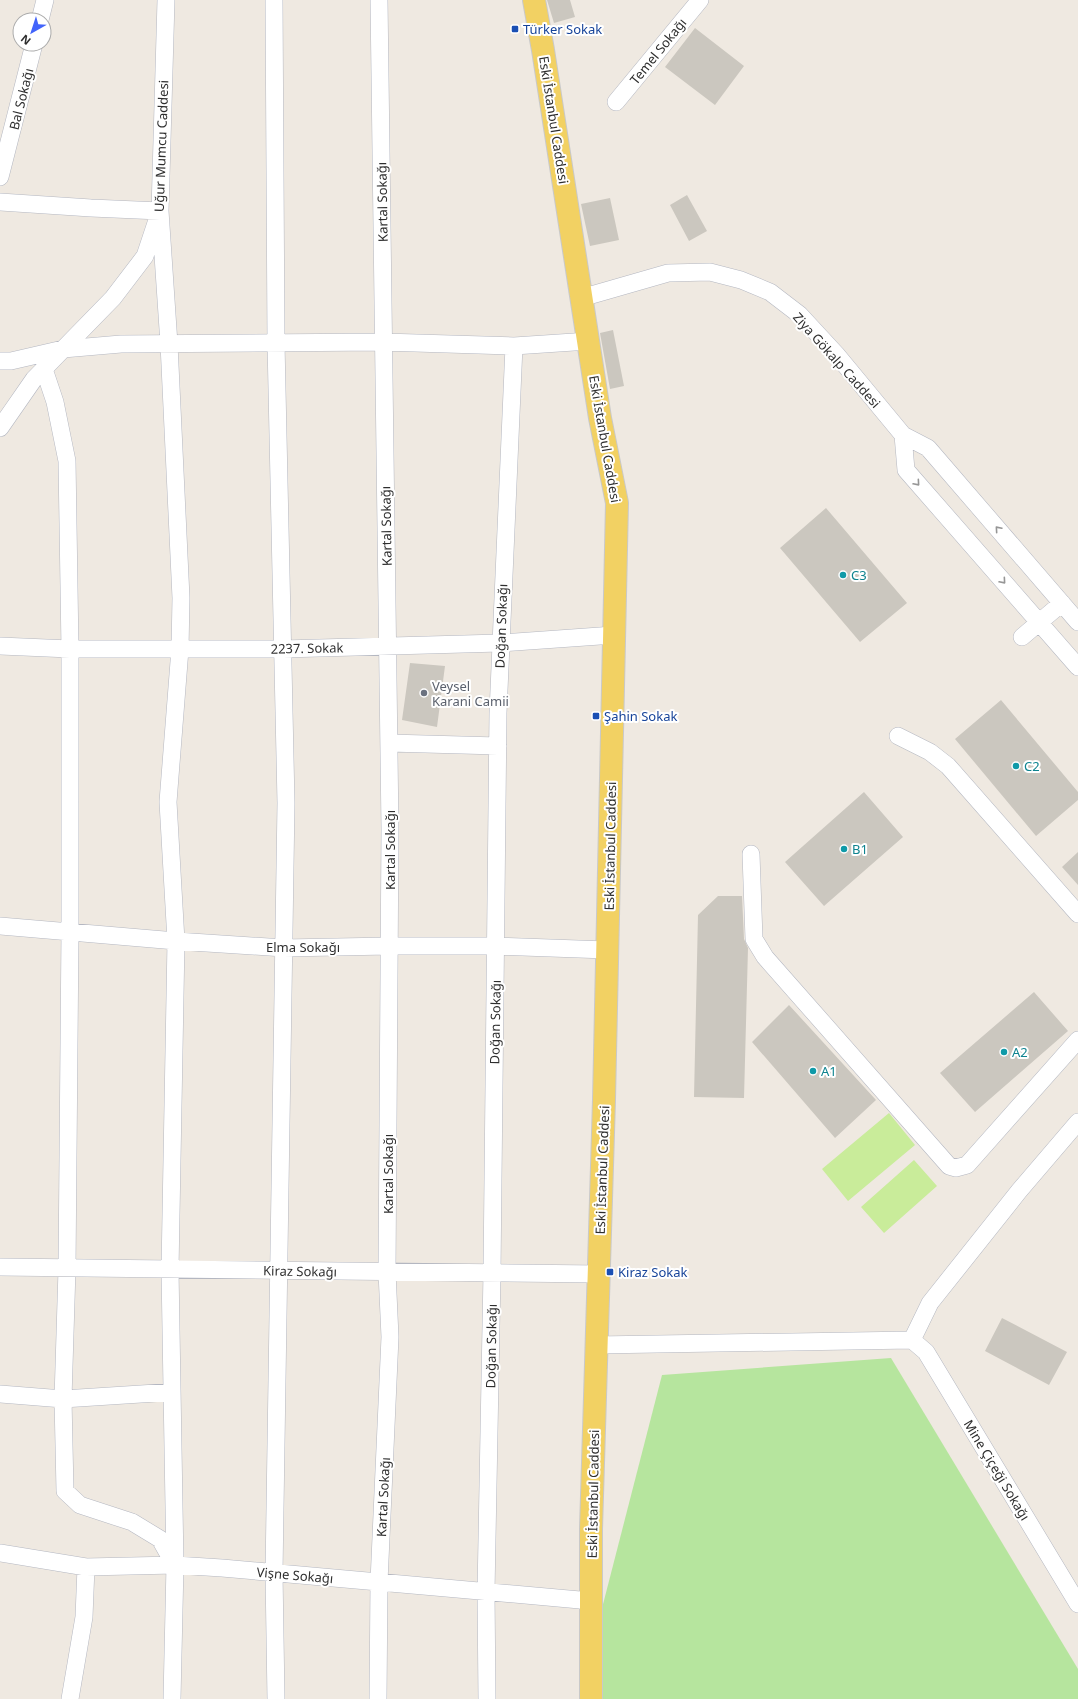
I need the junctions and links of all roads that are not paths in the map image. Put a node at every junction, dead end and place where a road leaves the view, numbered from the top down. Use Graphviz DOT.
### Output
graph roads {
  1 [pos="44,0"];
  2 [pos="166,0"];
  3 [pos="274,0"];
  4 [pos="379,0"];
  5 [pos="534,0"];
  6 [pos="700,0"];
  7 [pos="42,12"];
  8 [pos="32,52"];
  9 [pos="616,102"];
  10 [pos="0,177"];
  11 [pos="0,202"];
  12 [pos="160,211"];
  13 [pos="581,298"];
  14 [pos="589,341"];
  15 [pos="383,342"];
  16 [pos="276,343"];
  17 [pos="169,344"];
  18 [pos="514,346"];
  19 [pos="63,349"];
  20 [pos="0,361"];
  21 [pos="44,369"];
  22 [pos="0,428"];
  23 [pos="903,435"];
  24 [pos="1062,603"];
  25 [pos="1039,622"];
  26 [pos="1078,622"];
  27 [pos="614,635"];
  28 [pos="1022,637"];
  29 [pos="500,643"];
  30 [pos="0,646"];
  31 [pos="388,647"];
  32 [pos="70,649"];
  33 [pos="180,649"];
  34 [pos="283,649"];
  35 [pos="1078,667"];
  36 [pos="898,736"];
  37 [pos="389,743"];
  38 [pos="498,746"];
  39 [pos="751,854"];
  40 [pos="1078,914"];
  41 [pos="0,926"];
  42 [pos="70,932"];
  43 [pos="176,941"];
  44 [pos="389,946"];
  45 [pos="496,946"];
  46 [pos="284,948"];
  47 [pos="607,950"];
  48 [pos="1078,1040"];
  49 [pos="1078,1122"];
  50 [pos="0,1268"];
  51 [pos="67,1269"];
  52 [pos="170,1270"];
  53 [pos="279,1271"];
  54 [pos="387,1272"];
  55 [pos="492,1273"];
  56 [pos="599,1274"];
  57 [pos="912,1340"];
  58 [pos="597,1345"];
  59 [pos="172,1392"];
  60 [pos="0,1394"];
  61 [pos="63,1399"];
  62 [pos="0,1553"];
  63 [pos="175,1565"];
  64 [pos="86,1567"];
  65 [pos="274,1573"];
  66 [pos="379,1582"];
  67 [pos="486,1592"];
  68 [pos="591,1601"];
  69 [pos="1078,1604"];
  70 [pos="70,1699"];
  71 [pos="172,1699"];
  72 [pos="276,1699"];
  73 [pos="378,1699"];
  74 [pos="487,1699"];
  75 [pos="591,1699"];
  1 -- 7 [label="street"];
  2 -- 12 [label="street, Uğur Mumcu Caddesi"];
  3 -- 16 [label="street"];
  4 -- 15 [label="street, Kartal Sokağı"];
  5 -- 13 [label="main road, Eski İstanbul Caddesi"];
  6 -- 9 [label="street, Temel Sokağı"];
  8 -- 10 [label="street, Bal Sokağı"];
  11 -- 12 [label="street"];
  12 -- 17 [label="street"];
  12 -- 19 [label="street, Uğur Mumcu Caddesi"];
  13 -- 14 [label="main road, Eski İstanbul Caddesi"];
  13 -- 23 [label="street, Ziya Gökalp Caddesi"];
  14 -- 18 [label="street"];
  14 -- 27 [label="main road, Eski İstanbul Caddesi"];
  15 -- 16 [label="street"];
  15 -- 18 [label="street"];
  15 -- 31 [label="street, Kartal Sokağı"];
  16 -- 17 [label="street"];
  16 -- 34 [label="street"];
  17 -- 19 [label="street"];
  17 -- 33 [label="street"];
  18 -- 29 [label="street, Doğan Sokağı"];
  19 -- 20 [label="street"];
  19 -- 21 [label="street, Uğur Mumcu Caddesi"];
  21 -- 22 [label="street, Uğur Mumcu Caddesi"];
  21 -- 32 [label="street"];
  24 -- 23 [label="street, Ziya Gökalp Caddesi, one-way"];
  23 -- 25 [label="street, one-way"];
  24 -- 25 [label="street"];
  24 -- 26 [label="street, Ziya Gökalp Caddesi"];
  25 -- 28 [label="street"];
  25 -- 35 [label="street"];
  27 -- 29 [label="street, 2237. Sokak"];
  27 -- 47 [label="main road, Eski İstanbul Caddesi"];
  29 -- 31 [label="street, 2237. Sokak"];
  29 -- 38 [label="street, Doğan Sokağı"];
  30 -- 32 [label="street, 2237. Sokak"];
  31 -- 34 [label="street, 2237. Sokak"];
  31 -- 37 [label="street, Kartal Sokağı"];
  32 -- 33 [label="street, 2237. Sokak"];
  32 -- 42 [label="street"];
  33 -- 34 [label="street, 2237. Sokak"];
  33 -- 43 [label="street"];
  34 -- 46 [label="street"];
  36 -- 40 [label="street"];
  37 -- 38 [label="street"];
  37 -- 44 [label="street, Kartal Sokağı"];
  38 -- 45 [label="street, Doğan Sokağı"];
  39 -- 48 [label="street"];
  41 -- 42 [label="street, Elma Sokağı"];
  42 -- 43 [label="street, Elma Sokağı"];
  42 -- 51 [label="street"];
  43 -- 46 [label="street, Elma Sokağı"];
  43 -- 52 [label="street"];
  44 -- 45 [label="street, Elma Sokağı"];
  44 -- 46 [label="street, Elma Sokağı"];
  44 -- 54 [label="street, Kartal Sokağı"];
  45 -- 47 [label="street, Elma Sokağı"];
  45 -- 55 [label="street, Doğan Sokağı"];
  46 -- 53 [label="street"];
  47 -- 56 [label="main road, Eski İstanbul Caddesi"];
  49 -- 57 [label="street"];
  50 -- 51 [label="street, Kiraz Sokağı"];
  51 -- 52 [label="street, Kiraz Sokağı"];
  51 -- 61 [label="street"];
  52 -- 53 [label="street, Kiraz Sokağı"];
  52 -- 59 [label="street"];
  53 -- 54 [label="street, Kiraz Sokağı"];
  53 -- 65 [label="street"];
  54 -- 55 [label="street, Kiraz Sokağı"];
  54 -- 66 [label="street, Kartal Sokağı"];
  55 -- 56 [label="street, Kiraz Sokağı"];
  55 -- 67 [label="street, Doğan Sokağı"];
  56 -- 58 [label="main road, Eski İstanbul Caddesi"];
  57 -- 58 [label="street"];
  57 -- 69 [label="street, Mine Çiçeği Sokağı"];
  58 -- 68 [label="main road, Eski İstanbul Caddesi"];
  59 -- 61 [label="street"];
  59 -- 63 [label="street"];
  60 -- 61 [label="street"];
  61 -- 63 [label="street"];
  62 -- 64 [label="street, Vişne Sokağı"];
  63 -- 64 [label="street, Vişne Sokağı"];
  63 -- 65 [label="street, Vişne Sokağı"];
  63 -- 71 [label="street"];
  64 -- 70 [label="street"];
  65 -- 66 [label="street, Vişne Sokağı"];
  65 -- 72 [label="street"];
  66 -- 67 [label="street, Vişne Sokağı"];
  66 -- 73 [label="street, Kartal Sokağı"];
  67 -- 68 [label="street, Vişne Sokağı"];
  67 -- 74 [label="street, Doğan Sokağı"];
  68 -- 75 [label="main road, Eski İstanbul Caddesi"];
}
